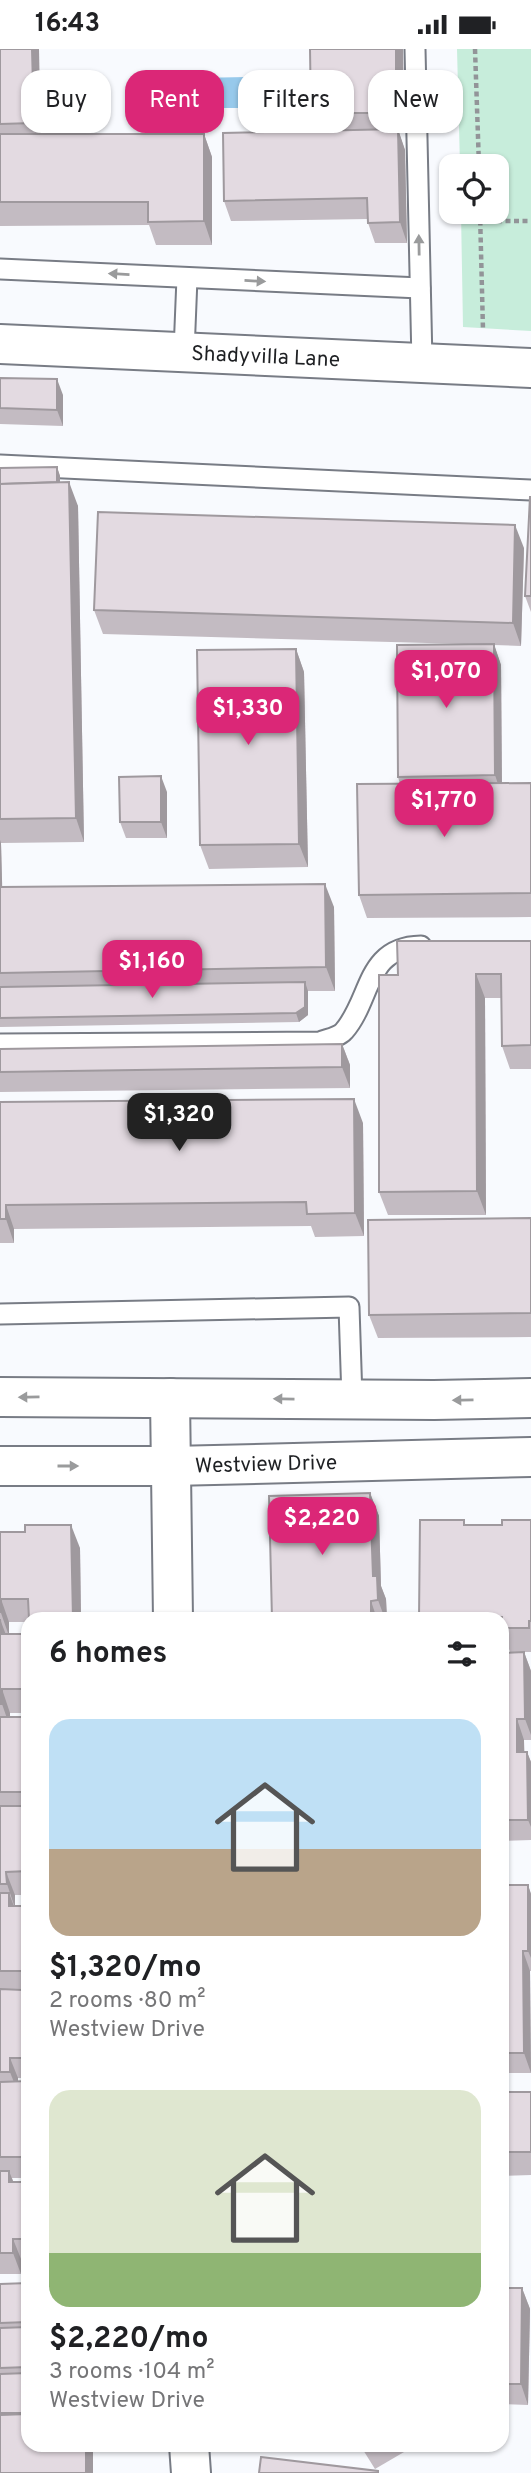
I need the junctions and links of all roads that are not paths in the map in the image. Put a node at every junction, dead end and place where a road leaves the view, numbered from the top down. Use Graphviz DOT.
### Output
graph roads {
  1 [pos="415,49"];
  2 [pos="0,269"];
  3 [pos="187,278"];
  4 [pos="420,288"];
  5 [pos="0,344"];
  6 [pos="184,352"];
  7 [pos="422,362"];
  8 [pos="531,368"];
  9 [pos="0,465"];
  10 [pos="531,490"];
  11 [pos="438,946"];
  12 [pos="0,1044"];
  13 [pos="0,1314"];
  14 [pos="0,1397"];
  15 [pos="170,1398"];
  16 [pos="531,1398"];
  17 [pos="352,1399"];
  18 [pos="531,1457"];
  19 [pos="0,1466"];
  20 [pos="172,1466"];
  21 [pos="173,1612"];
  22 [pos="190,2452"];
  23 [pos="191,2473"];
  4 -- 1 [label="lane, one-way"];
  3 -- 2 [label="lane, one-way"];
  3 -- 4 [label="lane, one-way"];
  3 -- 6 [label="lane"];
  4 -- 7 [label="lane"];
  5 -- 6 [label="main road, Shadyvilla Lane"];
  6 -- 7 [label="main road, Shadyvilla Lane"];
  7 -- 8 [label="main road, Shadyvilla Lane"];
  9 -- 10 [label="lane"];
  11 -- 12 [label="lane"];
  13 -- 17 [label="lane"];
  15 -- 14 [label="main road, one-way"];
  17 -- 15 [label="main road, one-way"];
  15 -- 20 [label="main road"];
  16 -- 17 [label="main road, one-way"];
  18 -- 20 [label="main road, Westview Drive"];
  19 -- 20 [label="main road, Westview Drive, one-way"];
  20 -- 21 [label="main road"];
  22 -- 23 [label="main road"];
}
